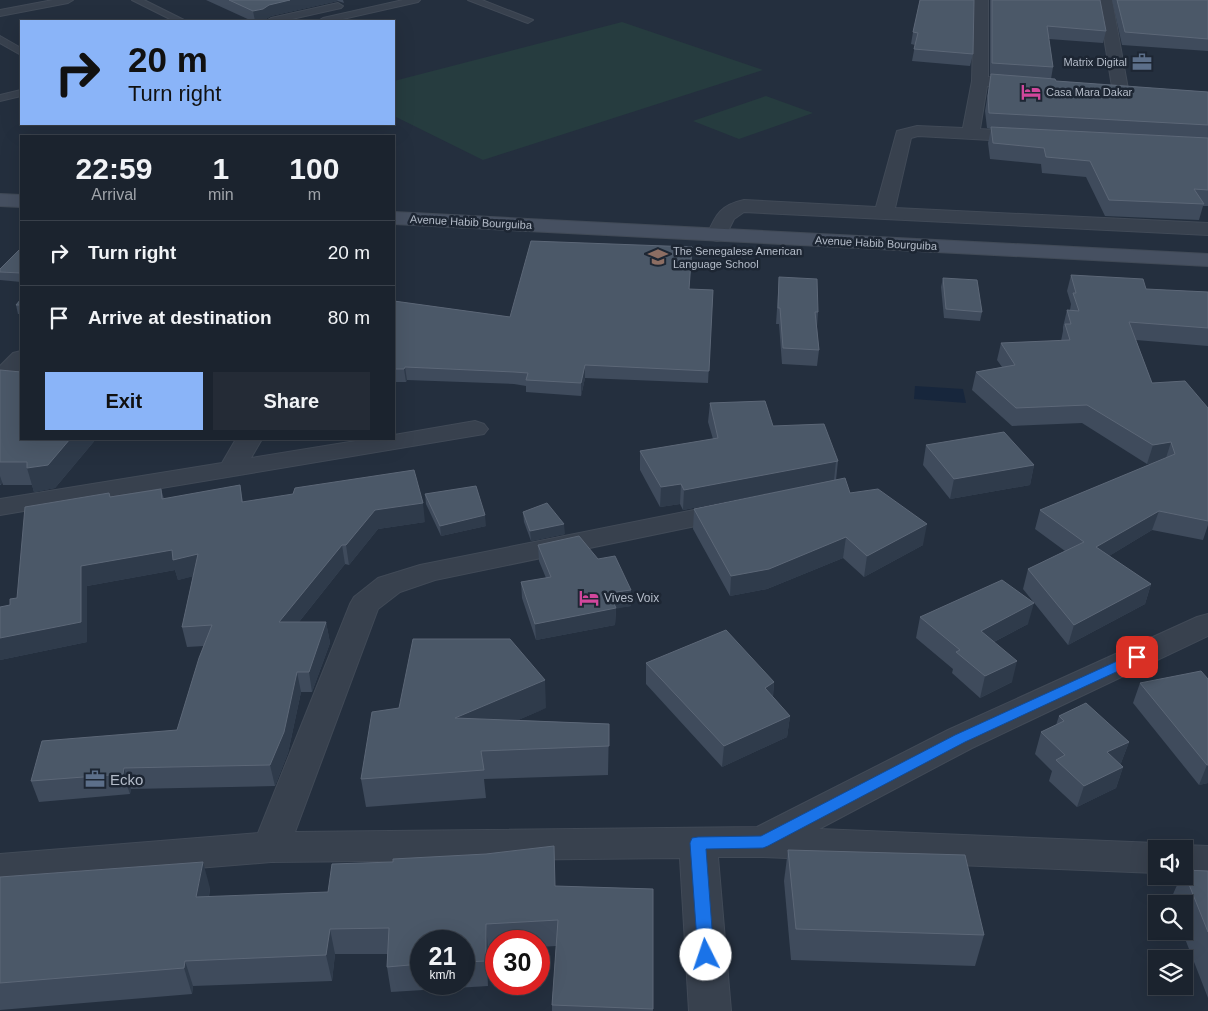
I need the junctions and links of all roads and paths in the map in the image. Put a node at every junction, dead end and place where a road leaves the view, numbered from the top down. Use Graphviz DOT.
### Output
graph roads {
  1 [pos="68,0"];
  2 [pos="137,0"];
  3 [pos="415,0"];
  4 [pos="473,0"];
  5 [pos="981,0"];
  6 [pos="1105,0"];
  7 [pos="39,2"];
  8 [pos="344,4"];
  9 [pos="0,13"];
  10 [pos="179,20"];
  11 [pos="275,20"];
  12 [pos="327,20"];
  13 [pos="528,20"];
  14 [pos="0,38"];
  15 [pos="12,46"];
  16 [pos="0,48"];
  17 [pos="20,51"];
  18 [pos="980,81"];
  19 [pos="1046,87"];
  20 [pos="1102,91"];
  21 [pos="20,93"];
  22 [pos="1121,93"];
  23 [pos="0,98"];
  24 [pos="1208,101"];
  25 [pos="971,134"];
  26 [pos="1040,138"];
  27 [pos="0,200"];
  28 [pos="20,201"];
  29 [pos="884,213"];
  30 [pos="395,218"];
  31 [pos="1208,229"];
  32 [pos="717,234"];
  33 [pos="1208,260"];
  34 [pos="20,359"];
  35 [pos="0,380"];
  36 [pos="475,429"];
  37 [pos="248,440"];
  38 [pos="231,469"];
  39 [pos="757,505"];
  40 [pos="0,507"];
  41 [pos="1208,624"];
  42 [pos="763,842"];
  43 [pos="698,843"];
  44 [pos="270,847"];
  45 [pos="1148,858"];
  46 [pos="1193,860"];
  47 [pos="1208,860"];
  48 [pos="0,869"];
  49 [pos="710,1011"];
  1 -- 7 [label="lane"];
  2 -- 10 [label="lane"];
  3 -- 12 [label="lane"];
  4 -- 13 [label="lane"];
  5 -- 18 [label="street"];
  6 -- 22 [label="street"];
  7 -- 9 [label="lane"];
  8 -- 11 [label="lane"];
  14 -- 15 [label="lane"];
  15 -- 16 [label="lane"];
  15 -- 17 [label="lane"];
  18 -- 19 [label="street"];
  18 -- 25 [label="street"];
  20 -- 22 [label="street"];
  21 -- 23 [label="lane"];
  22 -- 24 [label="street"];
  25 -- 26 [label="street"];
  25 -- 29 [label="street"];
  27 -- 28 [label="main road"];
  29 -- 31 [label="street"];
  29 -- 32 [label="street"];
  30 -- 32 [label="main road, Avenue Habib Bourguiba"];
  32 -- 33 [label="main road, Avenue Habib Bourguiba"];
  34 -- 35 [label="street"];
  36 -- 38 [label="street"];
  37 -- 38 [label="street"];
  38 -- 40 [label="street"];
  39 -- 44 [label="street"];
  41 -- 42 [label="street"];
  42 -- 43 [label="street"];
  42 -- 45 [label="street"];
  43 -- 44 [label="street"];
  43 -- 49 [label="street"];
  44 -- 48 [label="street"];
  46 -- 47 [label="street"];
}
